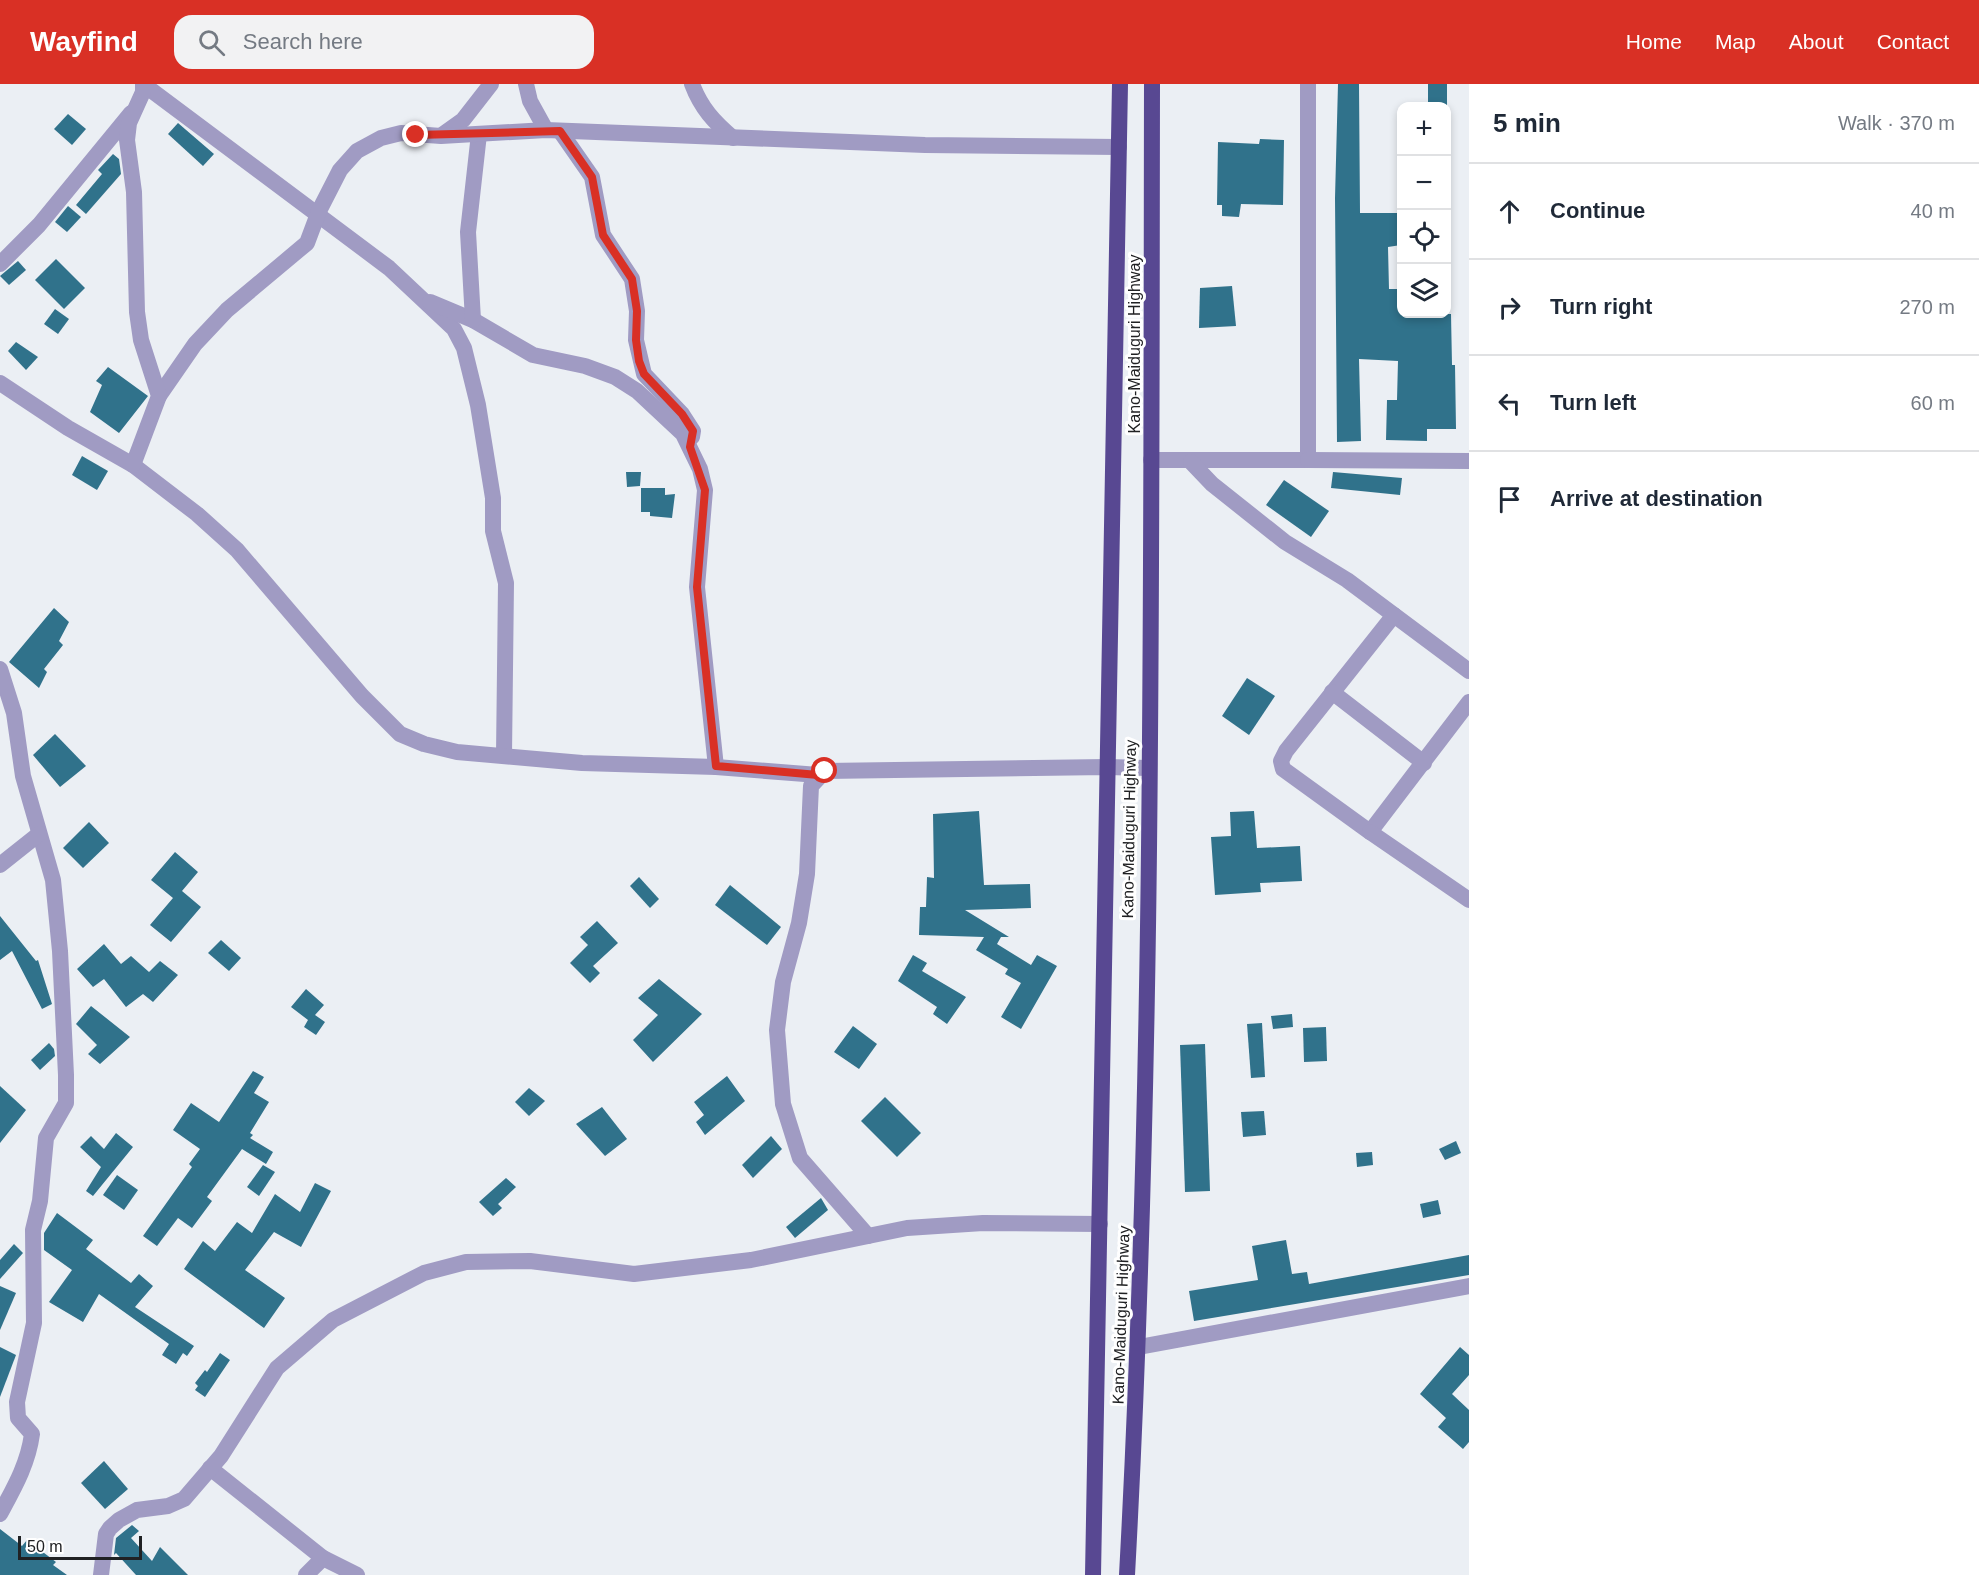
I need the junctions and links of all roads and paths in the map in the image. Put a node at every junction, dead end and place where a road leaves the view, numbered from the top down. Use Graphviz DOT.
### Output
graph roads {
  1 [pos="143,84"];
  2 [pos="491,84"];
  3 [pos="526,84"];
  4 [pos="692,84"];
  5 [pos="1120,84"];
  6 [pos="1152,84"];
  7 [pos="1308,84"];
  8 [pos="136,108"];
  9 [pos="553,131"];
  10 [pos="479,134"];
  11 [pos="441,136"];
  12 [pos="733,138"];
  13 [pos="1119,147"];
  14 [pos="318,216"];
  15 [pos="0,264"];
  16 [pos="424,300"];
  17 [pos="473,320"];
  18 [pos="0,383"];
  19 [pos="159,396"];
  20 [pos="690,447"];
  21 [pos="1308,459"];
  22 [pos="1151,460"];
  23 [pos="1469,461"];
  24 [pos="1191,462"];
  25 [pos="133,465"];
  26 [pos="1394,615"];
  27 [pos="0,669"];
  28 [pos="1469,671"];
  29 [pos="4,688"];
  30 [pos="1332,692"];
  31 [pos="1469,702"];
  32 [pos="504,755"];
  33 [pos="1424,763"];
  34 [pos="716,766"];
  35 [pos="1106,767"];
  36 [pos="1148,768"];
  37 [pos="818,775"];
  38 [pos="1370,832"];
  39 [pos="39,834"];
  40 [pos="0,865"];
  41 [pos="1469,900"];
  42 [pos="1100,1224"];
  43 [pos="868,1236"];
  44 [pos="1469,1286"];
  45 [pos="1139,1347"];
  46 [pos="210,1468"];
  47 [pos="0,1514"];
  48 [pos="323,1558"];
  49 [pos="100,1575"];
  50 [pos="306,1575"];
  51 [pos="357,1575"];
  52 [pos="1093,1575"];
  53 [pos="1127,1575"];
  1 -- 8 [label="street"];
  1 -- 14 [label="street"];
  2 -- 11 [label="street"];
  3 -- 9 [label="street"];
  4 -- 12 [label="street"];
  5 -- 13 [label="highway, Kano-Maiduguri Highway"];
  6 -- 22 [label="highway, Kano-Maiduguri Highway"];
  7 -- 21 [label="street"];
  8 -- 15 [label="street"];
  8 -- 19 [label="street"];
  9 -- 10 [label="street"];
  9 -- 12 [label="street"];
  9 -- 20 [label="street"];
  10 -- 11 [label="street"];
  10 -- 17 [label="street"];
  11 -- 14 [label="street"];
  12 -- 13 [label="street"];
  13 -- 35 [label="highway, Kano-Maiduguri Highway"];
  14 -- 16 [label="street"];
  14 -- 19 [label="street"];
  16 -- 17 [label="street"];
  16 -- 32 [label="street"];
  17 -- 20 [label="street"];
  18 -- 25 [label="street"];
  19 -- 25 [label="street"];
  20 -- 34 [label="street"];
  21 -- 23 [label="street"];
  21 -- 24 [label="street"];
  22 -- 24 [label="street"];
  22 -- 36 [label="highway, Kano-Maiduguri Highway"];
  24 -- 26 [label="street"];
  25 -- 32 [label="street"];
  26 -- 28 [label="street"];
  26 -- 30 [label="street"];
  27 -- 29 [label="street"];
  29 -- 39 [label="street"];
  30 -- 33 [label="street"];
  30 -- 38 [label="street"];
  31 -- 33 [label="street"];
  32 -- 34 [label="street"];
  33 -- 38 [label="street"];
  34 -- 37 [label="street"];
  35 -- 36 [label="street"];
  35 -- 37 [label="street"];
  35 -- 42 [label="highway, Kano-Maiduguri Highway"];
  36 -- 45 [label="highway, Kano-Maiduguri Highway"];
  37 -- 43 [label="street"];
  38 -- 41 [label="street"];
  39 -- 40 [label="street"];
  39 -- 47 [label="street"];
  42 -- 43 [label="street"];
  42 -- 52 [label="highway, Kano-Maiduguri Highway"];
  43 -- 46 [label="street"];
  44 -- 45 [label="street"];
  45 -- 53 [label="highway, Kano-Maiduguri Highway"];
  46 -- 48 [label="street"];
  46 -- 49 [label="street"];
  48 -- 50 [label="street"];
  48 -- 51 [label="street"];
}
